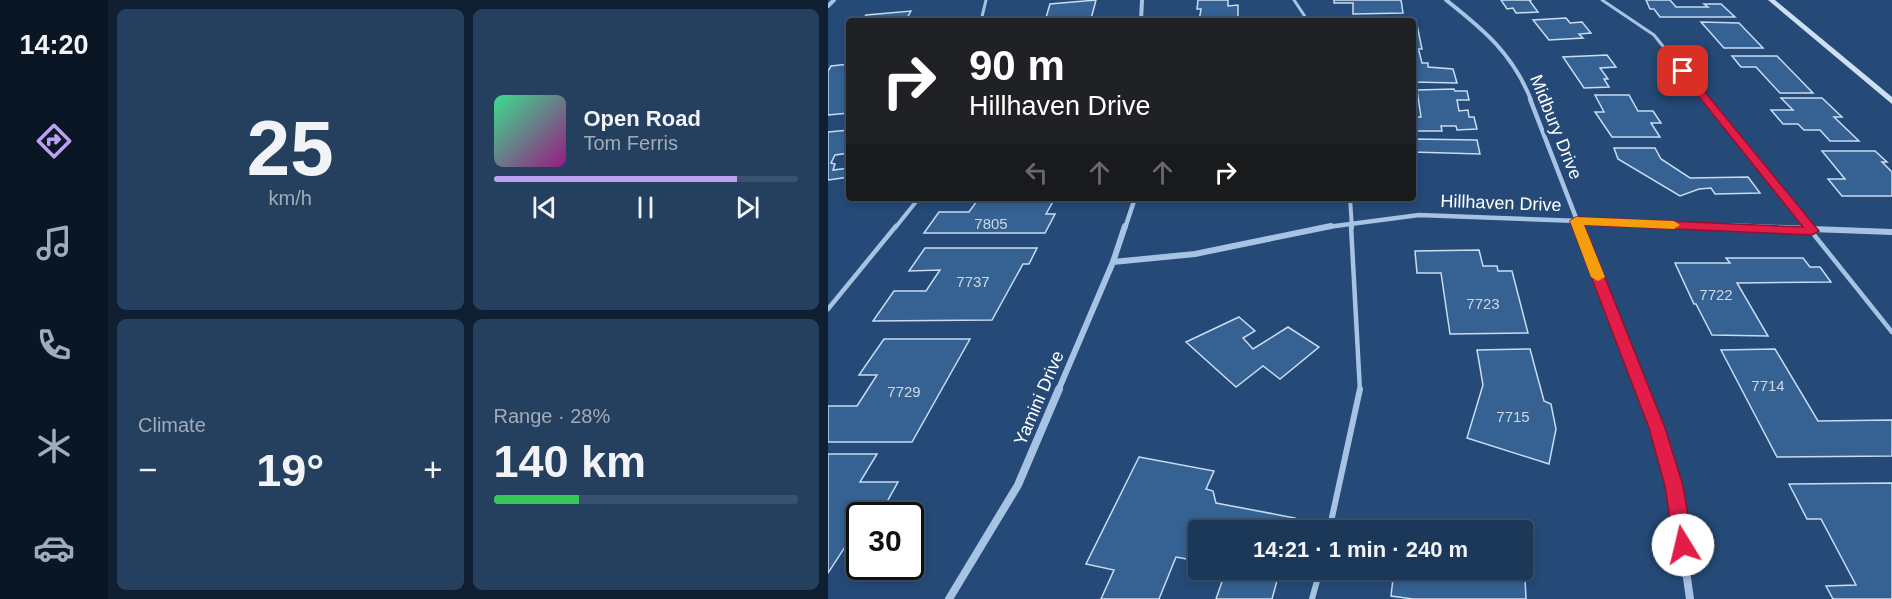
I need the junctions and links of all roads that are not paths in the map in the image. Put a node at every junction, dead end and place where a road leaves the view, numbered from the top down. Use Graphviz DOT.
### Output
graph roads {
  1 [pos="834,0"];
  2 [pos="986,0"];
  3 [pos="1142,0"];
  4 [pos="1294,0"];
  5 [pos="1446,0"];
  6 [pos="1602,0"];
  7 [pos="1771,0"];
  8 [pos="828,6"];
  9 [pos="982,18"];
  10 [pos="1141,18"];
  11 [pos="1306,18"];
  12 [pos="1892,101"];
  13 [pos="917,201"];
  14 [pos="1134,201"];
  15 [pos="1350,201"];
  16 [pos="1576,221"];
  17 [pos="1351,223"];
  18 [pos="1812,231"];
  19 [pos="1892,232"];
  20 [pos="1113,262"];
  21 [pos="828,309"];
  22 [pos="1892,332"];
  23 [pos="1331,520"];
  24 [pos="1317,580"];
  25 [pos="949,599"];
  26 [pos="1312,599"];
  27 [pos="1690,599"];
  1 -- 8 [label="street"];
  2 -- 9 [label="lane"];
  3 -- 10 [label="street"];
  4 -- 11 [label="lane"];
  5 -- 16 [label="street, Midbury Drive"];
  6 -- 18 [label="lane"];
  7 -- 12 [label="street"];
  13 -- 21 [label="lane"];
  14 -- 20 [label="street, Yamini Drive"];
  15 -- 17 [label="lane"];
  16 -- 17 [label="street, Hillhaven Drive"];
  16 -- 18 [label="street, Hillhaven Drive"];
  16 -- 27 [label="street, Midbury Drive"];
  17 -- 20 [label="street, Hillhaven Drive"];
  17 -- 23 [label="lane"];
  18 -- 19 [label="street, Hillhaven Drive"];
  18 -- 22 [label="lane"];
  20 -- 25 [label="street, Yamini Drive"];
  24 -- 26 [label="lane"];
}
